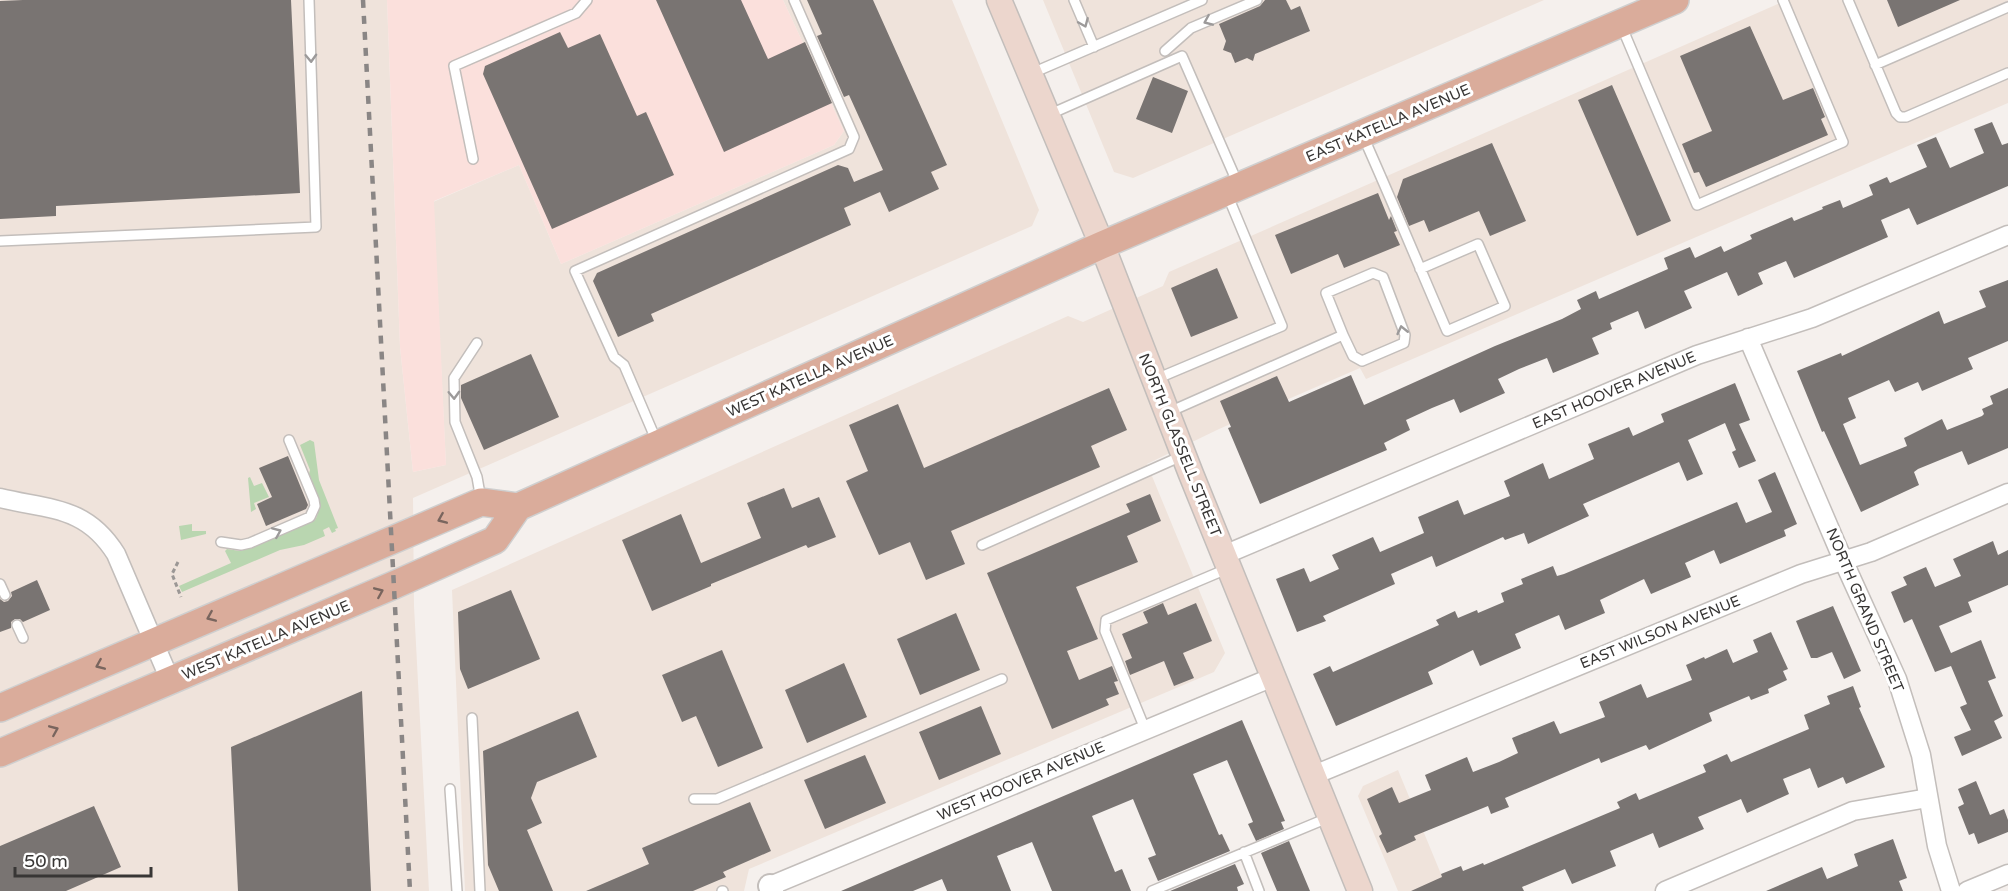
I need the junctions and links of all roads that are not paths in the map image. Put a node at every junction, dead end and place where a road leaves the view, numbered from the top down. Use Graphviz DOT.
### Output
graph roads {
  1 [pos="309,0"];
  2 [pos="587,0"];
  3 [pos="794,0"];
  4 [pos="999,0"];
  5 [pos="1074,0"];
  6 [pos="1202,0"];
  7 [pos="1257,0"];
  8 [pos="1675,0"];
  9 [pos="1783,0"];
  10 [pos="1848,0"];
  11 [pos="2008,8"];
  12 [pos="1620,23"];
  13 [pos="1094,47"];
  14 [pos="1165,51"];
  15 [pos="1875,64"];
  16 [pos="2008,73"];
  17 [pos="1030,74"];
  18 [pos="1047,115"];
  19 [pos="1362,134"];
  20 [pos="473,159"];
  21 [pos="1233,189"];
  22 [pos="2008,235"];
  23 [pos="0,242"];
  24 [pos="1102,245"];
  25 [pos="1420,269"];
  26 [pos="1343,335"];
  27 [pos="1749,338"];
  28 [pos="477,343"];
  29 [pos="1154,380"];
  30 [pos="1167,413"];
  31 [pos="289,440"];
  32 [pos="658,445"];
  33 [pos="1184,455"];
  34 [pos="2008,493"];
  35 [pos="0,498"];
  36 [pos="481,502"];
  37 [pos="518,507"];
  38 [pos="221,542"];
  39 [pos="982,545"];
  40 [pos="1843,560"];
  41 [pos="1226,561"];
  42 [pos="0,584"];
  43 [pos="5,595"];
  44 [pos="18,625"];
  45 [pos="23,638"];
  46 [pos="154,642"];
  47 [pos="1273,677"];
  48 [pos="1002,679"];
  49 [pos="170,680"];
  50 [pos="0,708"];
  51 [pos="472,718"];
  52 [pos="1145,729"];
  53 [pos="0,753"];
  54 [pos="1314,775"];
  55 [pos="450,789"];
  56 [pos="1928,798"];
  57 [pos="694,799"];
  58 [pos="1331,816"];
  59 [pos="1244,852"];
  60 [pos="2008,874"];
  61 [pos="771,888"];
  62 [pos="457,891"];
  63 [pos="480,891"];
  64 [pos="1152,891"];
  65 [pos="1259,891"];
  66 [pos="1360,891"];
  67 [pos="1665,891"];
  68 [pos="1951,891"];
  69 [pos="1967,891"];
  1 -- 23 [label="lane, one-way"];
  2 -- 20 [label="lane"];
  3 -- 32 [label="lane"];
  4 -- 17 [label="main road, NORTH GLASSELL STREET"];
  5 -- 13 [label="lane, one-way"];
  6 -- 13 [label="lane"];
  7 -- 14 [label="lane, one-way"];
  8 -- 12 [label="main road, EAST KATELLA AVENUE"];
  9 -- 12 [label="lane"];
  10 -- 15 [label="lane"];
  11 -- 15 [label="lane"];
  12 -- 19 [label="main road, EAST KATELLA AVENUE"];
  13 -- 17 [label="lane"];
  15 -- 16 [label="lane"];
  17 -- 18 [label="main road, NORTH GLASSELL STREET"];
  18 -- 21 [label="lane"];
  18 -- 24 [label="main road, NORTH GLASSELL STREET"];
  19 -- 21 [label="main road, EAST KATELLA AVENUE"];
  19 -- 25 [label="lane"];
  21 -- 24 [label="main road, EAST KATELLA AVENUE"];
  21 -- 29 [label="lane"];
  22 -- 27 [label="street, EAST HOOVER AVENUE"];
  24 -- 29 [label="main road, NORTH GLASSELL STREET"];
  24 -- 32 [label="main road, WEST KATELLA AVENUE"];
  25 -- 25 [label="lane"];
  26 -- 26 [label="lane, one-way"];
  26 -- 30 [label="lane"];
  27 -- 40 [label="street, NORTH GRAND STREET"];
  27 -- 41 [label="street, EAST HOOVER AVENUE"];
  28 -- 36 [label="lane, one-way"];
  29 -- 30 [label="main road, NORTH GLASSELL STREET"];
  30 -- 33 [label="main road, NORTH GLASSELL STREET"];
  38 -- 31 [label="lane, one-way"];
  32 -- 37 [label="main road, WEST KATELLA AVENUE"];
  33 -- 39 [label="lane"];
  33 -- 41 [label="main road, NORTH GLASSELL STREET"];
  34 -- 40 [label="street, EAST WILSON AVENUE"];
  35 -- 46 [label="street"];
  36 -- 37 [label="main road"];
  36 -- 46 [label="main road, one-way"];
  49 -- 37 [label="main road, WEST KATELLA AVENUE, one-way"];
  40 -- 54 [label="street, EAST WILSON AVENUE"];
  40 -- 56 [label="street, NORTH GRAND STREET"];
  41 -- 47 [label="main road, NORTH GLASSELL STREET"];
  41 -- 52 [label="lane"];
  42 -- 43 [label="lane"];
  44 -- 45 [label="lane"];
  46 -- 49 [label="street"];
  46 -- 50 [label="main road, one-way"];
  47 -- 52 [label="street, WEST HOOVER AVENUE"];
  47 -- 54 [label="main road, NORTH GLASSELL STREET"];
  48 -- 57 [label="lane"];
  53 -- 49 [label="main road, WEST KATELLA AVENUE, one-way"];
  51 -- 63 [label="lane"];
  52 -- 61 [label="street, WEST HOOVER AVENUE"];
  54 -- 58 [label="main road, NORTH GLASSELL STREET"];
  55 -- 62 [label="lane"];
  56 -- 67 [label="street"];
  56 -- 68 [label="street, NORTH GRAND STREET"];
  58 -- 59 [label="lane"];
  58 -- 66 [label="main road, NORTH GLASSELL STREET"];
  59 -- 64 [label="lane"];
  59 -- 65 [label="lane"];
  60 -- 69 [label="street"];
}
